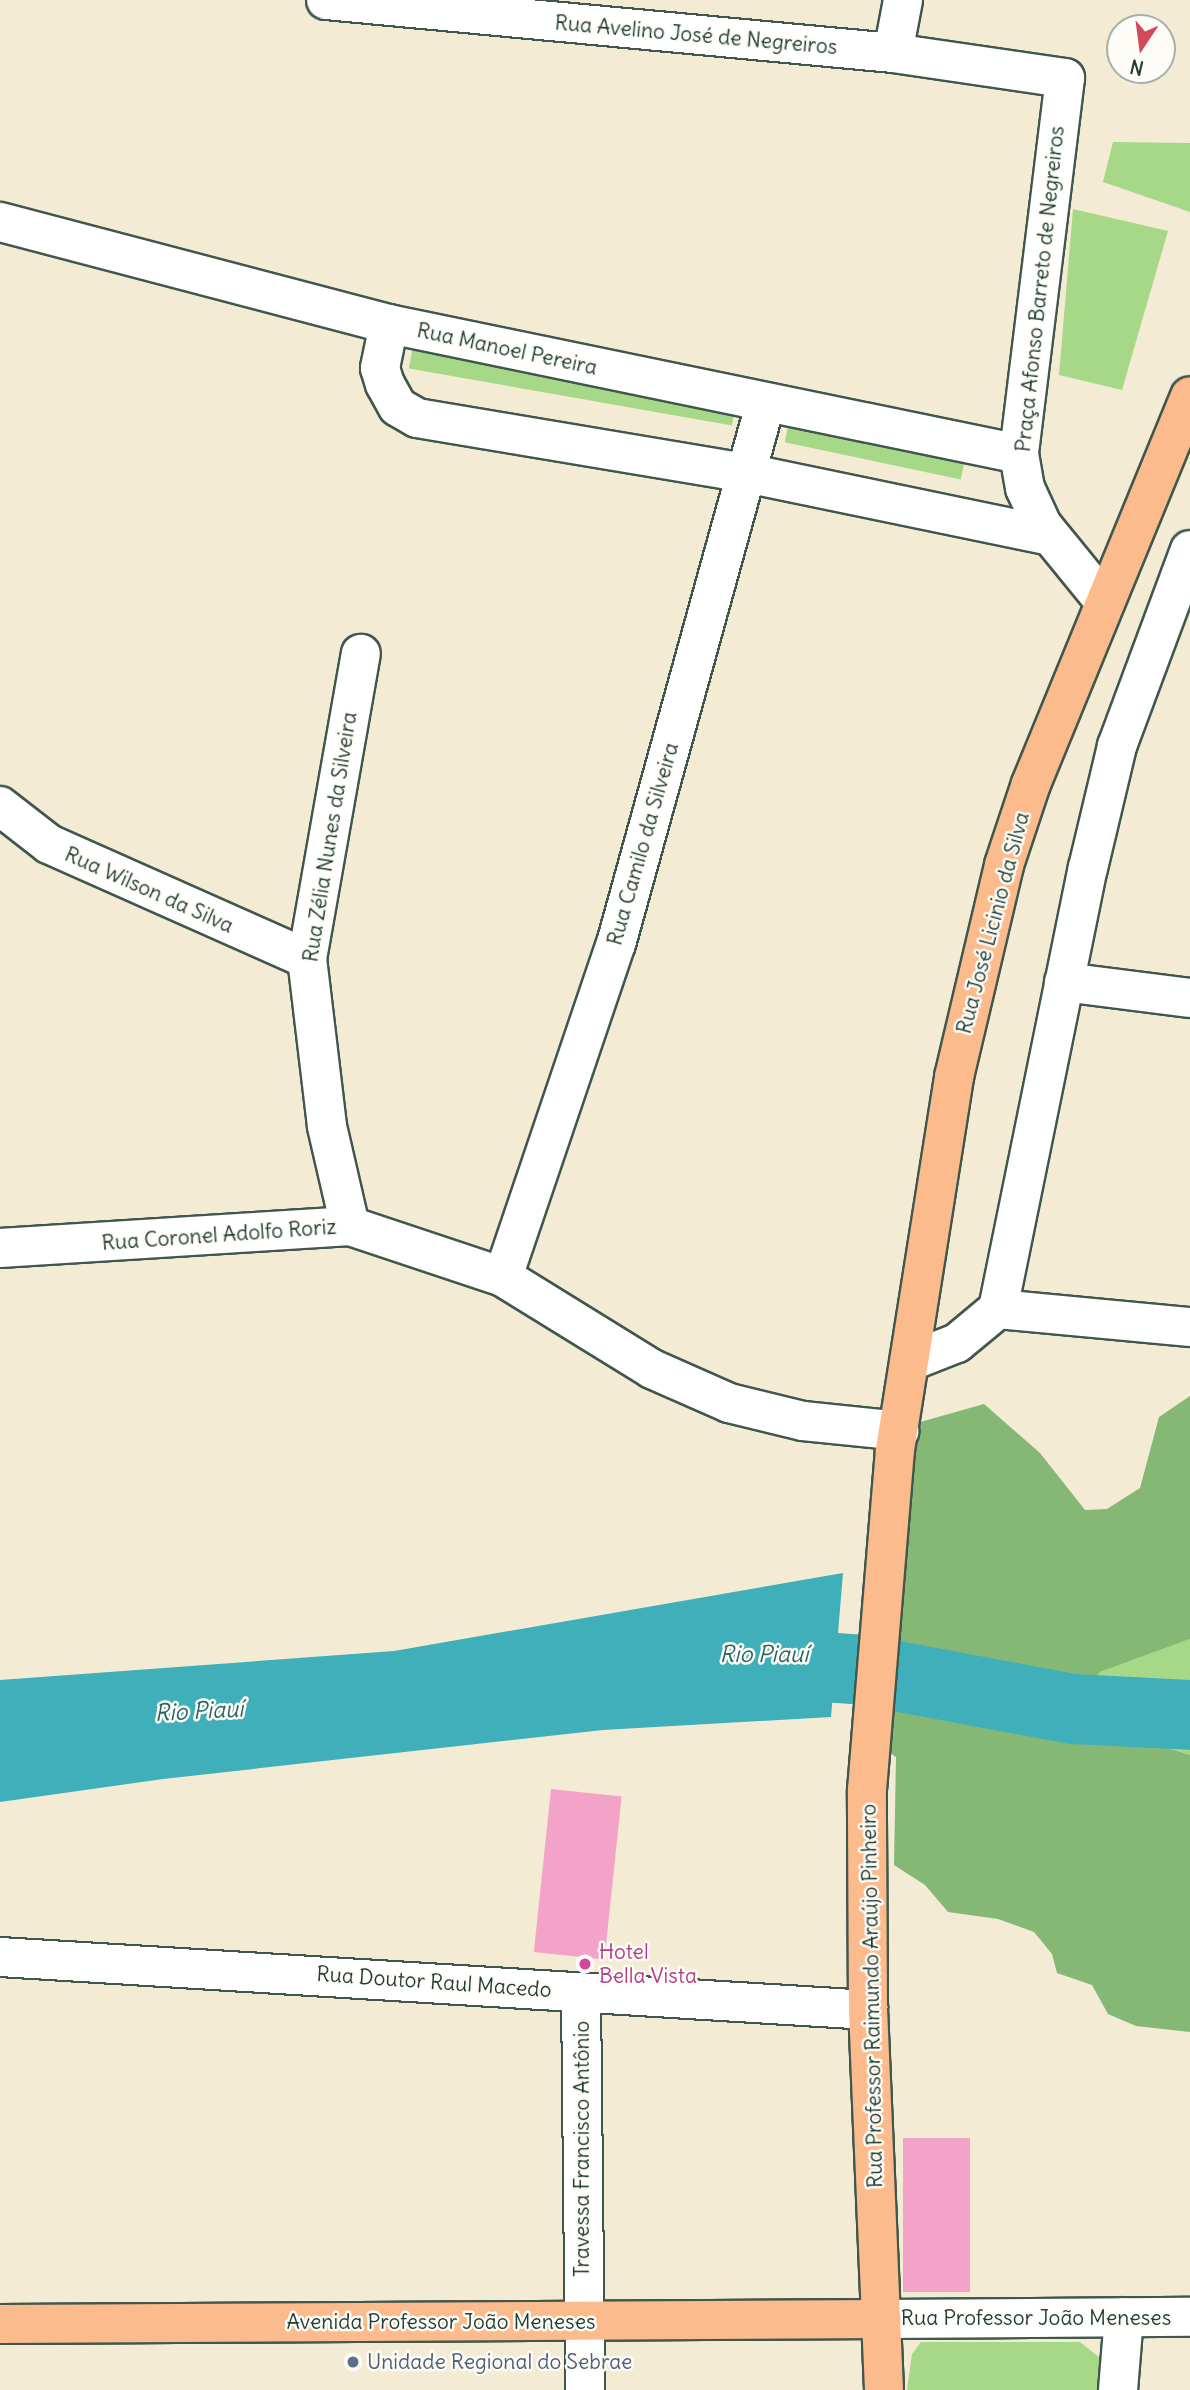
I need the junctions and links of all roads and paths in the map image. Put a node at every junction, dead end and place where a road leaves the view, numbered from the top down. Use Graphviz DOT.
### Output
graph roads {
  1 [pos="326,0"];
  2 [pos="903,0"];
  3 [pos="893,53"];
  4 [pos="1065,78"];
  5 [pos="0,222"];
  6 [pos="389,324"];
  7 [pos="1190,396"];
  8 [pos="765,405"];
  9 [pos="1019,454"];
  10 [pos="746,473"];
  11 [pos="1049,536"];
  12 [pos="1190,550"];
  13 [pos="1104,601"];
  14 [pos="361,654"];
  15 [pos="0,807"];
  16 [pos="307,959"];
  17 [pos="1064,982"];
  18 [pos="1190,998"];
  19 [pos="351,1226"];
  20 [pos="0,1248"];
  21 [pos="503,1277"];
  22 [pos="998,1309"];
  23 [pos="1190,1327"];
  24 [pos="911,1361"];
  25 [pos="899,1431"];
  26 [pos="893,1476"];
  27 [pos="0,1956"];
  28 [pos="581,1992"];
  29 [pos="867,2010"];
  30 [pos="1124,2317"];
  31 [pos="1190,2317"];
  32 [pos="882,2319"];
  33 [pos="584,2321"];
  34 [pos="0,2324"];
  35 [pos="584,2390"];
  36 [pos="884,2390"];
  37 [pos="1118,2390"];
  1 -- 3 [label="street, Rua Avelino José de Negreiros"];
  2 -- 3 [label="street"];
  3 -- 4 [label="street, Rua Avelino José de Negreiros"];
  4 -- 9 [label="street, Praça Afonso Barreto de Negreiros"];
  5 -- 6 [label="street, Rua Manoel Pereira"];
  6 -- 8 [label="street, Rua Manoel Pereira"];
  6 -- 10 [label="street"];
  7 -- 13 [label="main road, Rua José Licinio da Silva"];
  8 -- 9 [label="street, Rua Manoel Pereira"];
  8 -- 10 [label="street, Rua Camilo da Silveira"];
  9 -- 11 [label="street, Praça Afonso Barreto de Negreiros"];
  10 -- 11 [label="street"];
  10 -- 21 [label="street, Rua Camilo da Silveira"];
  11 -- 13 [label="street, Praça Afonso Barreto de Negreiros"];
  12 -- 17 [label="street"];
  13 -- 24 [label="main road, Rua José Licinio da Silva"];
  14 -- 16 [label="street, Rua Zélia Nunes da Silveira"];
  15 -- 16 [label="street, Rua Wilson da Silva"];
  16 -- 19 [label="street, Rua Zélia Nunes da Silveira"];
  17 -- 18 [label="street"];
  17 -- 22 [label="street"];
  19 -- 20 [label="street, Rua Coronel Adolfo Roriz"];
  19 -- 21 [label="street, Rua Coronel Adolfo Roriz"];
  21 -- 25 [label="street, Rua Coronel Adolfo Roriz"];
  22 -- 23 [label="street"];
  22 -- 24 [label="street"];
  24 -- 25 [label="main road, Rua José Licinio da Silva"];
  25 -- 26 [label="main road, Rua José Licinio da Silva"];
  26 -- 29 [label="main road, Rua Professor Raimundo Araújo Pinheiro"];
  27 -- 28 [label="street, Rua Doutor Raul Macedo"];
  28 -- 29 [label="street, Rua Doutor Raul Macedo"];
  28 -- 33 [label="street, Travessa Francisco Antônio"];
  29 -- 32 [label="main road, Rua Professor Raimundo Araújo Pinheiro"];
  30 -- 31 [label="street, Rua Professor João Meneses"];
  30 -- 32 [label="street, Rua Professor João Meneses"];
  30 -- 37 [label="street"];
  32 -- 33 [label="main road, Avenida Professor João Meneses"];
  32 -- 36 [label="main road, Rua Professor Raimundo Araújo Pinheiro"];
  33 -- 34 [label="main road, Avenida Professor João Meneses"];
  33 -- 35 [label="street, Travessa Francisco Antônio"];
}
